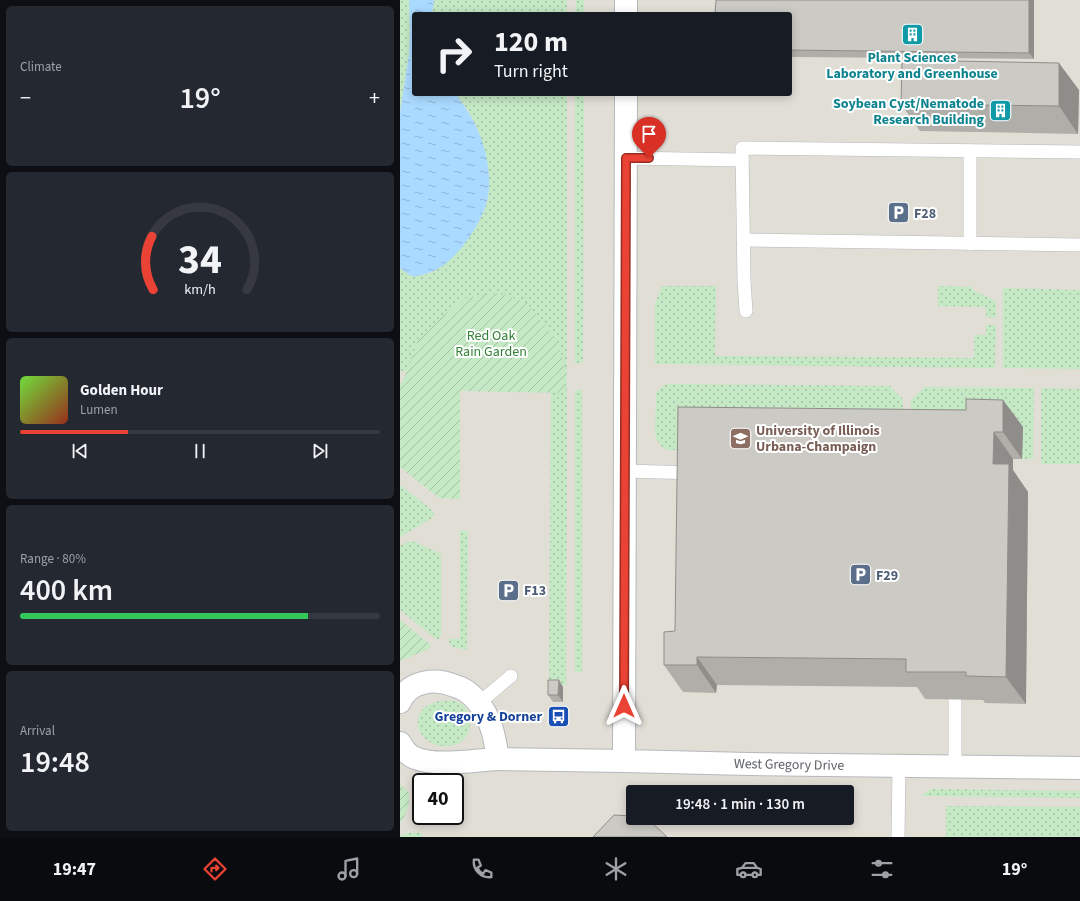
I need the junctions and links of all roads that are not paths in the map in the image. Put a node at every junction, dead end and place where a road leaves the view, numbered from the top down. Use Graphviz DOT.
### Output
graph roads {
  1 [pos="626,0"];
  2 [pos="626,12"];
  3 [pos="626,96"];
  4 [pos="970,151"];
  5 [pos="1080,152"];
  6 [pos="626,158"];
  7 [pos="742,160"];
  8 [pos="743,240"];
  9 [pos="970,244"];
  10 [pos="1080,245"];
  11 [pos="746,311"];
  12 [pos="625,471"];
  13 [pos="697,473"];
  14 [pos="511,676"];
  15 [pos="955,699"];
  16 [pos="400,702"];
  17 [pos="478,704"];
  18 [pos="400,743"];
  19 [pos="498,759"];
  20 [pos="624,761"];
  21 [pos="899,766"];
  22 [pos="955,766"];
  23 [pos="1080,768"];
  24 [pos="898,837"];
  1 -- 2 [label="street"];
  3 -- 6 [label="street"];
  4 -- 5 [label="lane"];
  4 -- 7 [label="lane"];
  4 -- 9 [label="lane"];
  6 -- 7 [label="lane"];
  6 -- 12 [label="street"];
  7 -- 8 [label="lane"];
  8 -- 9 [label="lane"];
  8 -- 11 [label="lane"];
  9 -- 10 [label="lane"];
  12 -- 13 [label="lane"];
  12 -- 20 [label="street"];
  14 -- 17 [label="lane"];
  15 -- 22 [label="lane"];
  16 -- 17 [label="street"];
  17 -- 19 [label="street"];
  18 -- 19 [label="street, West Gregory Drive"];
  19 -- 20 [label="street, West Gregory Drive"];
  20 -- 21 [label="street, West Gregory Drive"];
  21 -- 22 [label="street, West Gregory Drive"];
  21 -- 24 [label="lane"];
  22 -- 23 [label="street, West Gregory Drive"];
}
